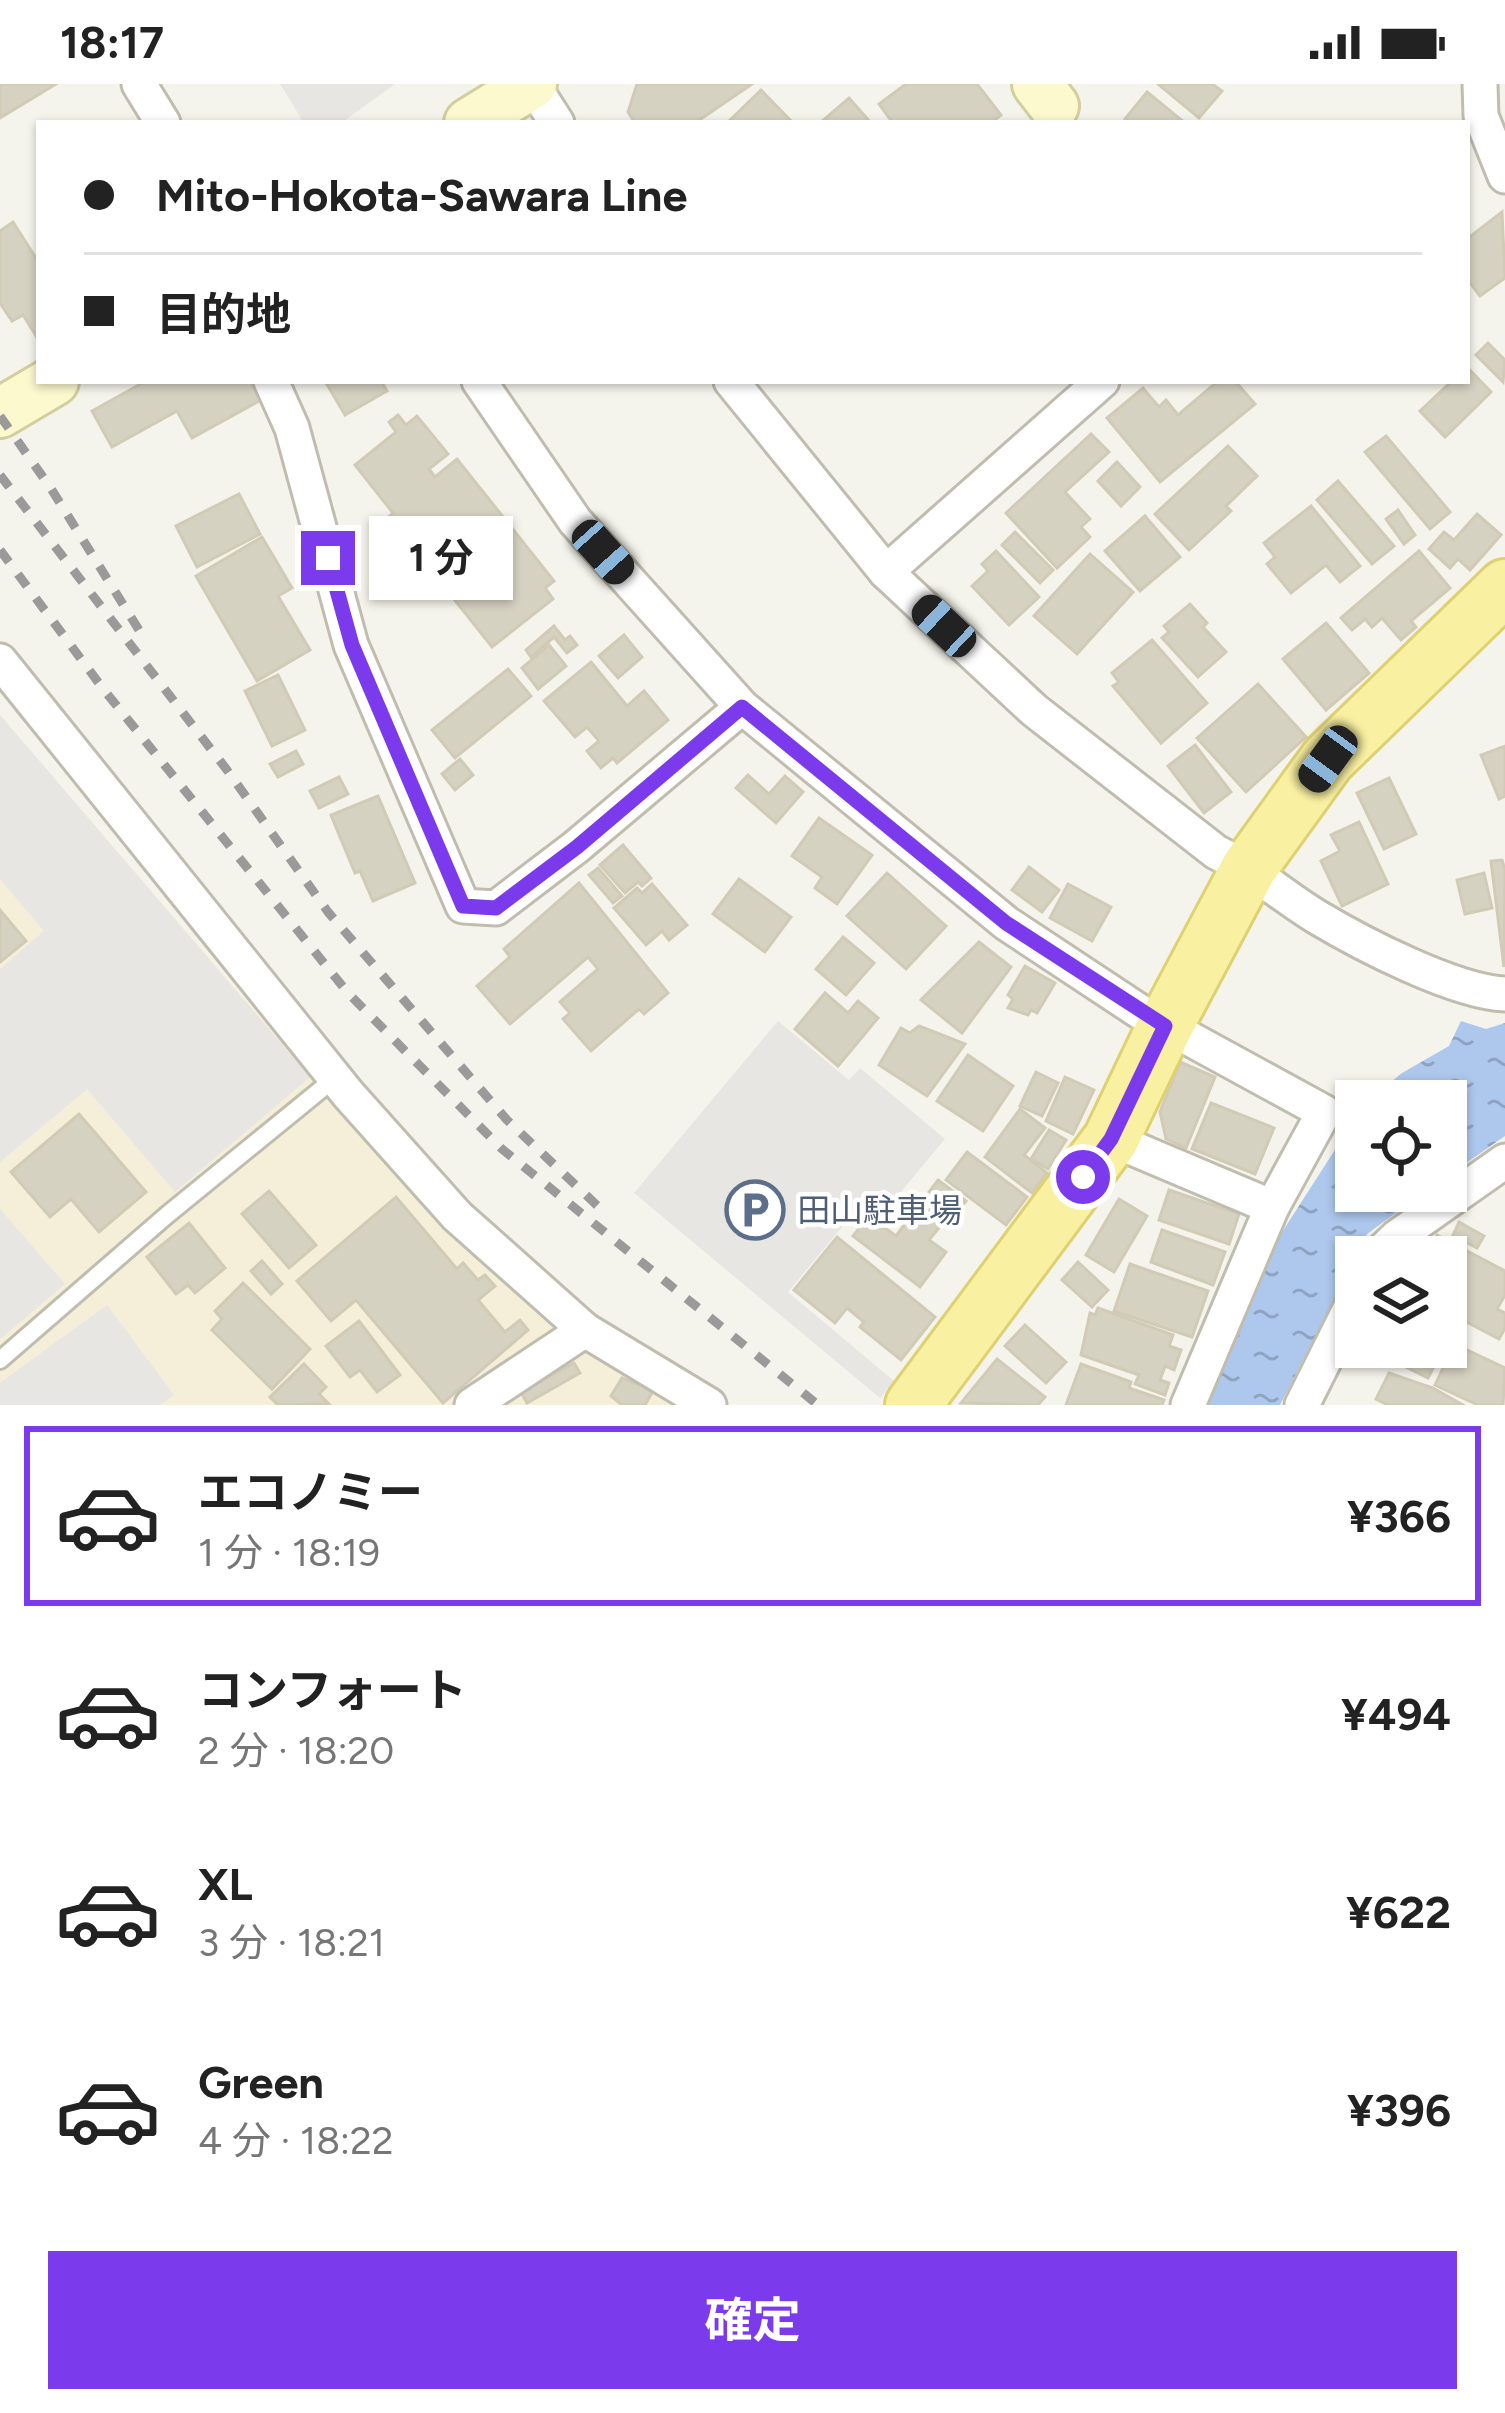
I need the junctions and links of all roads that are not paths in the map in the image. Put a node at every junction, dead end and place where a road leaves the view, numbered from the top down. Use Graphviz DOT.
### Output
graph roads {
  1 [pos="139,84"];
  2 [pos="532,84"];
  3 [pos="1480,84"];
  4 [pos="161,120"];
  5 [pos="474,120"];
  6 [pos="555,120"];
  7 [pos="1505,176"];
  8 [pos="49,384"];
  9 [pos="272,384"];
  10 [pos="481,384"];
  11 [pos="733,384"];
  12 [pos="1099,384"];
  13 [pos="0,413"];
  14 [pos="886,572"];
  15 [pos="1505,587"];
  16 [pos="0,661"];
  17 [pos="742,707"];
  18 [pos="1249,868"];
  19 [pos="1505,994"];
  20 [pos="1165,1026"];
  21 [pos="335,1078"];
  22 [pos="1111,1139"];
  23 [pos="1505,1161"];
  24 [pos="1271,1207"];
  25 [pos="1398,1236"];
  26 [pos="585,1330"];
  27 [pos="1335,1339"];
  28 [pos="0,1360"];
  29 [pos="472,1405"];
  30 [pos="709,1405"];
  31 [pos="913,1405"];
  32 [pos="1188,1405"];
  33 [pos="1302,1405"];
  1 -- 4 [label="street"];
  2 -- 5 [label="street"];
  2 -- 6 [label="street"];
  3 -- 7 [label="street"];
  8 -- 13 [label="street"];
  9 -- 17 [label="street"];
  10 -- 17 [label="street"];
  11 -- 14 [label="street"];
  12 -- 14 [label="street"];
  14 -- 18 [label="street"];
  15 -- 18 [label="main road"];
  16 -- 21 [label="street"];
  17 -- 20 [label="street"];
  18 -- 19 [label="street"];
  18 -- 20 [label="main road"];
  20 -- 22 [label="main road"];
  20 -- 24 [label="street"];
  21 -- 26 [label="street"];
  21 -- 28 [label="lane"];
  22 -- 24 [label="street"];
  22 -- 31 [label="main road"];
  23 -- 25 [label="street"];
  24 -- 32 [label="street"];
  26 -- 29 [label="street"];
  26 -- 30 [label="street"];
  27 -- 33 [label="street"];
}
